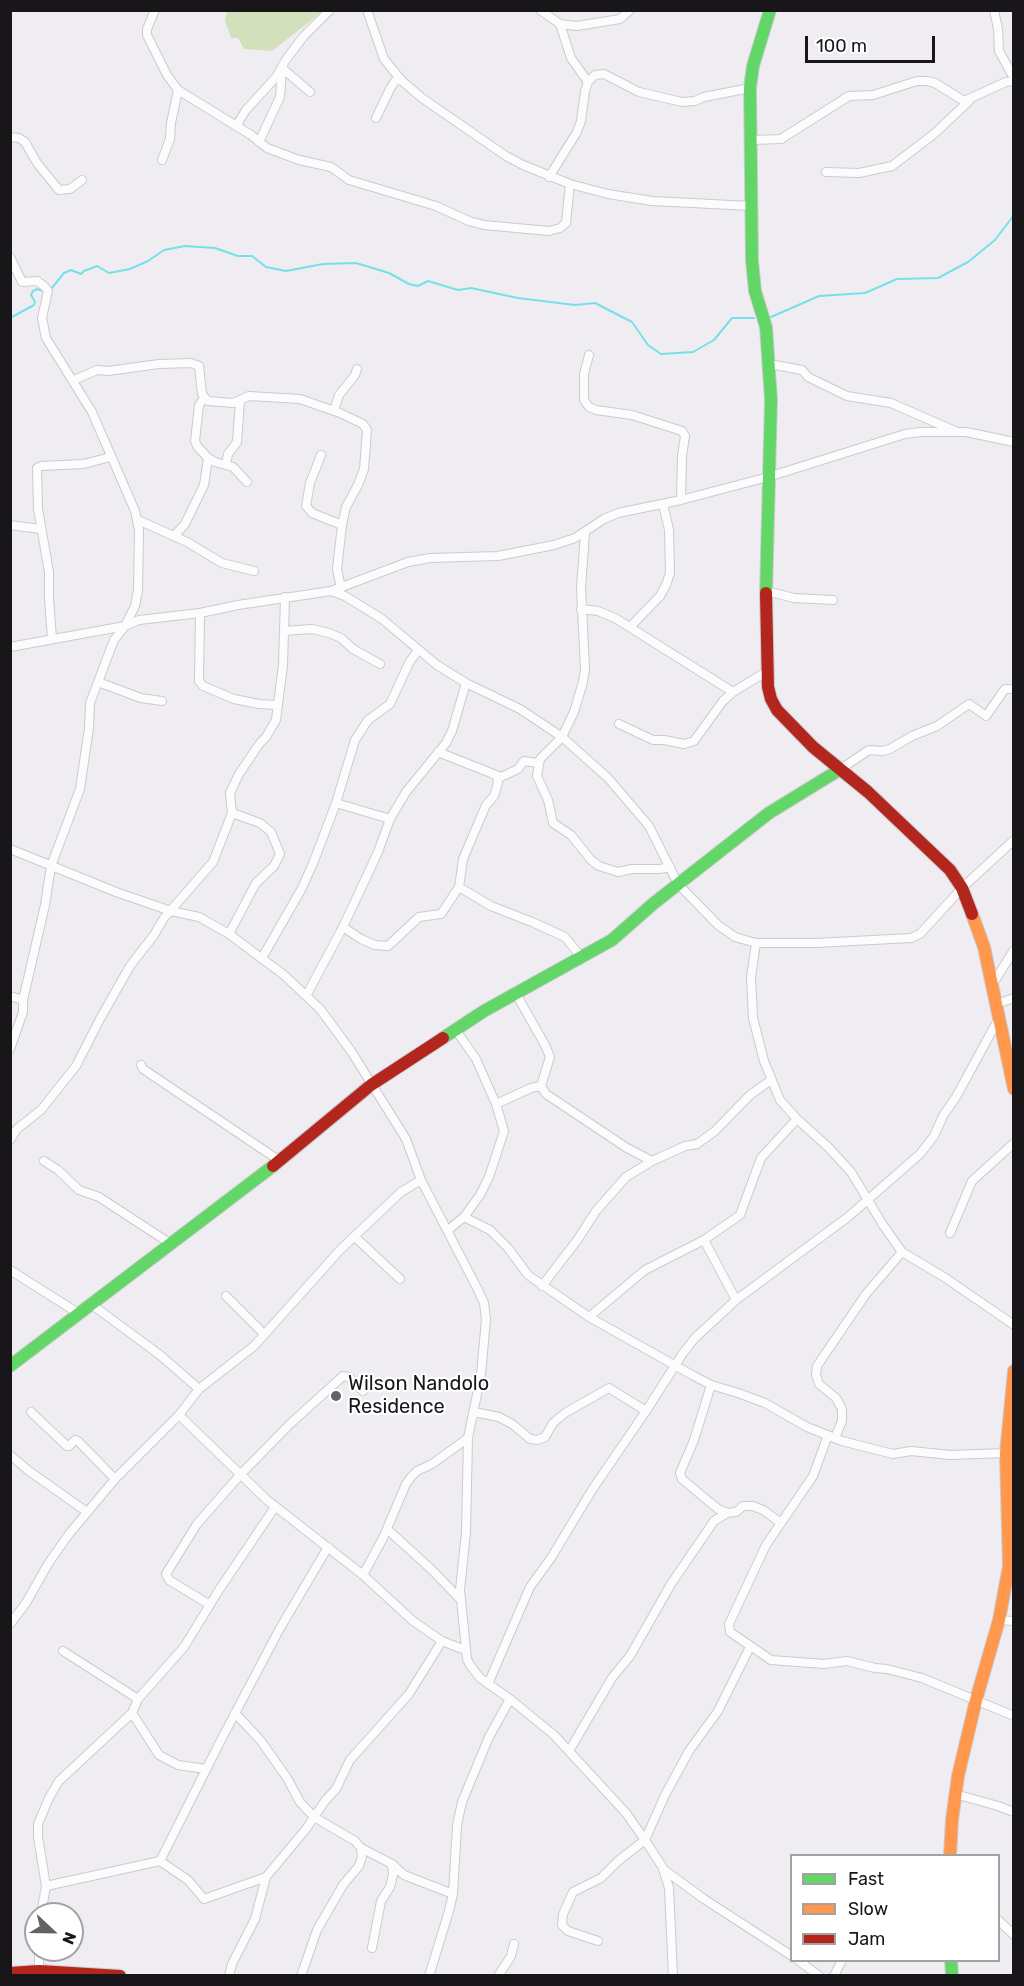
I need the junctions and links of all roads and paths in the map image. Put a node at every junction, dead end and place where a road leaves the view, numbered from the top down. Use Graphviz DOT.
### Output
graph roads {
  1 [pos="155,10"];
  2 [pos="330,10"];
  3 [pos="367,10"];
  4 [pos="540,10"];
  5 [pos="630,10"];
  6 [pos="770,10"];
  7 [pos="994,10"];
  8 [pos="560,24"];
  9 [pos="282,68"];
  10 [pos="400,80"];
  11 [pos="1014,80"];
  12 [pos="588,82"];
  13 [pos="750,88"];
  14 [pos="178,90"];
  15 [pos="310,92"];
  16 [pos="970,100"];
  17 [pos="376,118"];
  18 [pos="236,126"];
  19 [pos="10,137"];
  20 [pos="752,140"];
  21 [pos="259,142"];
  22 [pos="162,160"];
  23 [pos="826,172"];
  24 [pos="549,177"];
  25 [pos="82,180"];
  26 [pos="570,184"];
  27 [pos="751,206"];
  28 [pos="10,257"];
  29 [pos="589,355"];
  30 [pos="769,364"];
  31 [pos="357,369"];
  32 [pos="74,380"];
  33 [pos="204,398"];
  34 [pos="240,401"];
  35 [pos="334,411"];
  36 [pos="958,432"];
  37 [pos="1014,442"];
  38 [pos="321,455"];
  39 [pos="110,457"];
  40 [pos="208,458"];
  41 [pos="226,464"];
  42 [pos="768,477"];
  43 [pos="247,482"];
  44 [pos="681,500"];
  45 [pos="663,504"];
  46 [pos="138,520"];
  47 [pos="10,525"];
  48 [pos="342,525"];
  49 [pos="40,529"];
  50 [pos="585,533"];
  51 [pos="174,536"];
  52 [pos="254,571"];
  53 [pos="341,588"];
  54 [pos="332,591"];
  55 [pos="766,591"];
  56 [pos="285,597"];
  57 [pos="833,600"];
  58 [pos="581,609"];
  59 [pos="200,613"];
  60 [pos="125,626"];
  61 [pos="630,627"];
  62 [pos="284,631"];
  63 [pos="52,639"];
  64 [pos="10,647"];
  65 [pos="418,650"];
  66 [pos="380,664"];
  67 [pos="766,672"];
  68 [pos="98,682"];
  69 [pos="466,683"];
  70 [pos="1014,688"];
  71 [pos="733,692"];
  72 [pos="162,701"];
  73 [pos="277,705"];
  74 [pos="619,724"];
  75 [pos="562,737"];
  76 [pos="438,752"];
  77 [pos="538,763"];
  78 [pos="839,770"];
  79 [pos="497,777"];
  80 [pos="336,803"];
  81 [pos="232,813"];
  82 [pos="390,819"];
  83 [pos="1014,840"];
  84 [pos="10,849"];
  85 [pos="51,866"];
  86 [pos="670,867"];
  87 [pos="678,884"];
  88 [pos="459,887"];
  89 [pos="962,888"];
  90 [pos="171,911"];
  91 [pos="343,927"];
  92 [pos="229,934"];
  93 [pos="756,943"];
  94 [pos="1014,950"];
  95 [pos="581,957"];
  96 [pos="262,958"];
  97 [pos="992,985"];
  98 [pos="515,992"];
  99 [pos="10,996"];
  100 [pos="306,996"];
  101 [pos="1014,998"];
  102 [pos="23,1000"];
  103 [pos="996,1004"];
  104 [pos="999,1018"];
  105 [pos="454,1029"];
  106 [pos="10,1049"];
  107 [pos="141,1065"];
  108 [pos="771,1080"];
  109 [pos="371,1085"];
  110 [pos="541,1086"];
  111 [pos="1013,1086"];
  112 [pos="496,1104"];
  113 [pos="797,1119"];
  114 [pos="10,1140"];
  115 [pos="1014,1143"];
  116 [pos="44,1161"];
  117 [pos="280,1161"];
  118 [pos="652,1161"];
  119 [pos="421,1180"];
  120 [pos="868,1200"];
  121 [pos="464,1217"];
  122 [pos="448,1230"];
  123 [pos="950,1233"];
  124 [pos="355,1237"];
  125 [pos="704,1240"];
  126 [pos="171,1244"];
  127 [pos="902,1252"];
  128 [pos="10,1270"];
  129 [pos="400,1279"];
  130 [pos="542,1286"];
  131 [pos="226,1296"];
  132 [pos="736,1300"];
  133 [pos="91,1304"];
  134 [pos="78,1313"];
  135 [pos="589,1317"];
  136 [pos="1014,1325"];
  137 [pos="264,1334"];
  138 [pos="10,1366"];
  139 [pos="674,1366"];
  140 [pos="1014,1371"];
  141 [pos="711,1385"];
  142 [pos="200,1389"];
  143 [pos="363,1391"];
  144 [pos="646,1411"];
  145 [pos="31,1412"];
  146 [pos="474,1412"];
  147 [pos="179,1414"];
  148 [pos="1011,1421"];
  149 [pos="832,1437"];
  150 [pos="468,1438"];
  151 [pos="1006,1453"];
  152 [pos="10,1455"];
  153 [pos="240,1475"];
  154 [pos="115,1479"];
  155 [pos="275,1507"];
  156 [pos="87,1512"];
  157 [pos="727,1513"];
  158 [pos="781,1523"];
  159 [pos="387,1528"];
  160 [pos="328,1547"];
  161 [pos="1011,1566"];
  162 [pos="363,1575"];
  163 [pos="461,1600"];
  164 [pos="210,1605"];
  165 [pos="999,1620"];
  166 [pos="1014,1621"];
  167 [pos="10,1624"];
  168 [pos="442,1641"];
  169 [pos="750,1647"];
  170 [pos="465,1650"];
  171 [pos="63,1651"];
  172 [pos="488,1684"];
  173 [pos="138,1699"];
  174 [pos="510,1699"];
  175 [pos="976,1700"];
  176 [pos="132,1713"];
  177 [pos="235,1713"];
  178 [pos="1014,1716"];
  179 [pos="569,1751"];
  180 [pos="206,1769"];
  181 [pos="955,1794"];
  182 [pos="1014,1812"];
  183 [pos="314,1817"];
  184 [pos="645,1840"];
  185 [pos="361,1848"];
  186 [pos="950,1854"];
  187 [pos="160,1861"];
  188 [pos="392,1864"];
  189 [pos="663,1868"];
  190 [pos="266,1877"];
  191 [pos="46,1886"];
  192 [pos="453,1894"];
  193 [pos="43,1902"];
  194 [pos="1000,1921"];
  195 [pos="1014,1935"];
  196 [pos="598,1941"];
  197 [pos="514,1944"];
  198 [pos="372,1948"];
  199 [pos="790,1955"];
  200 [pos="39,1962"];
  201 [pos="801,1962"];
  202 [pos="841,1962"];
  203 [pos="39,1971"];
  204 [pos="10,1973"];
  205 [pos="120,1976"];
  206 [pos="229,1976"];
  207 [pos="301,1976"];
  208 [pos="429,1976"];
  209 [pos="498,1976"];
  210 [pos="673,1976"];
  211 [pos="819,1976"];
  212 [pos="834,1976"];
  1 -- 14 [label="street"];
  2 -- 9 [label="street"];
  3 -- 10 [label="street"];
  4 -- 8 [label="street"];
  5 -- 8 [label="street"];
  6 -- 13 [label="street"];
  7 -- 11 [label="street"];
  8 -- 12 [label="street"];
  9 -- 15 [label="street"];
  9 -- 18 [label="street"];
  9 -- 21 [label="street"];
  10 -- 17 [label="street"];
  10 -- 24 [label="street"];
  11 -- 16 [label="street"];
  12 -- 13 [label="street"];
  12 -- 24 [label="street"];
  13 -- 20 [label="street"];
  14 -- 18 [label="street"];
  14 -- 22 [label="street"];
  16 -- 20 [label="street"];
  16 -- 23 [label="street"];
  18 -- 21 [label="street"];
  19 -- 25 [label="street"];
  20 -- 27 [label="street"];
  21 -- 26 [label="street"];
  24 -- 26 [label="street"];
  26 -- 27 [label="street"];
  27 -- 30 [label="street"];
  28 -- 32 [label="street"];
  29 -- 44 [label="street"];
  30 -- 36 [label="street"];
  30 -- 42 [label="street"];
  31 -- 35 [label="street"];
  32 -- 33 [label="street"];
  32 -- 39 [label="street"];
  33 -- 34 [label="street"];
  33 -- 40 [label="street"];
  34 -- 35 [label="street"];
  34 -- 41 [label="street"];
  35 -- 48 [label="street"];
  36 -- 37 [label="street"];
  36 -- 42 [label="street"];
  38 -- 48 [label="street"];
  39 -- 46 [label="street"];
  39 -- 49 [label="street"];
  40 -- 41 [label="street"];
  40 -- 51 [label="street"];
  41 -- 43 [label="street"];
  42 -- 44 [label="street"];
  42 -- 55 [label="street"];
  44 -- 45 [label="street"];
  45 -- 50 [label="street"];
  45 -- 61 [label="street"];
  46 -- 51 [label="street"];
  46 -- 60 [label="street"];
  47 -- 49 [label="street"];
  48 -- 53 [label="street"];
  49 -- 63 [label="street"];
  50 -- 53 [label="street"];
  50 -- 58 [label="street"];
  51 -- 52 [label="street"];
  53 -- 54 [label="street"];
  54 -- 56 [label="street"];
  54 -- 65 [label="street"];
  55 -- 57 [label="street"];
  55 -- 67 [label="street"];
  56 -- 59 [label="street"];
  56 -- 62 [label="street"];
  58 -- 61 [label="street"];
  58 -- 75 [label="street"];
  59 -- 60 [label="street"];
  59 -- 73 [label="street"];
  60 -- 63 [label="street"];
  60 -- 68 [label="street"];
  61 -- 71 [label="street"];
  62 -- 66 [label="street"];
  62 -- 73 [label="street"];
  63 -- 64 [label="street"];
  65 -- 69 [label="street"];
  65 -- 80 [label="street"];
  67 -- 71 [label="street"];
  67 -- 78 [label="street"];
  68 -- 72 [label="street"];
  68 -- 85 [label="street"];
  69 -- 75 [label="street"];
  69 -- 76 [label="street"];
  70 -- 78 [label="street"];
  71 -- 74 [label="street"];
  73 -- 81 [label="street"];
  75 -- 77 [label="street"];
  75 -- 86 [label="street"];
  76 -- 79 [label="street"];
  76 -- 82 [label="street"];
  77 -- 79 [label="street"];
  77 -- 86 [label="street"];
  78 -- 87 [label="street"];
  78 -- 89 [label="street"];
  79 -- 88 [label="street"];
  80 -- 82 [label="street"];
  80 -- 96 [label="street"];
  81 -- 90 [label="street"];
  81 -- 92 [label="street"];
  82 -- 91 [label="street"];
  83 -- 89 [label="street"];
  84 -- 85 [label="street"];
  85 -- 90 [label="street"];
  85 -- 102 [label="street"];
  86 -- 87 [label="street"];
  87 -- 93 [label="street"];
  87 -- 95 [label="street"];
  88 -- 91 [label="street"];
  88 -- 95 [label="street"];
  89 -- 93 [label="street"];
  89 -- 97 [label="street"];
  90 -- 92 [label="street"];
  90 -- 114 [label="street"];
  91 -- 100 [label="street"];
  92 -- 96 [label="street"];
  93 -- 108 [label="street"];
  94 -- 97 [label="street"];
  95 -- 98 [label="street"];
  96 -- 100 [label="street"];
  97 -- 103 [label="street"];
  98 -- 105 [label="street"];
  98 -- 110 [label="street"];
  99 -- 102 [label="street"];
  100 -- 109 [label="street"];
  101 -- 103 [label="street"];
  102 -- 106 [label="street"];
  103 -- 104 [label="street"];
  104 -- 111 [label="street"];
  104 -- 120 [label="street"];
  105 -- 109 [label="street"];
  105 -- 112 [label="street"];
  107 -- 117 [label="street"];
  108 -- 113 [label="street"];
  108 -- 118 [label="street"];
  109 -- 117 [label="street"];
  109 -- 119 [label="street"];
  110 -- 112 [label="street"];
  110 -- 118 [label="street"];
  112 -- 121 [label="street"];
  113 -- 120 [label="street"];
  113 -- 125 [label="street"];
  115 -- 123 [label="street"];
  116 -- 126 [label="street"];
  117 -- 126 [label="street"];
  118 -- 130 [label="street"];
  119 -- 122 [label="street"];
  119 -- 124 [label="street"];
  120 -- 127 [label="street"];
  120 -- 132 [label="street"];
  121 -- 122 [label="street"];
  121 -- 130 [label="street"];
  122 -- 146 [label="street"];
  124 -- 129 [label="street"];
  124 -- 137 [label="street"];
  125 -- 132 [label="street"];
  125 -- 135 [label="street"];
  126 -- 133 [label="street"];
  127 -- 136 [label="street"];
  127 -- 149 [label="street"];
  128 -- 134 [label="street"];
  130 -- 135 [label="street"];
  131 -- 137 [label="street"];
  132 -- 139 [label="street"];
  133 -- 134 [label="street"];
  133 -- 142 [label="street"];
  134 -- 138 [label="street"];
  135 -- 139 [label="street"];
  137 -- 142 [label="street"];
  139 -- 141 [label="street"];
  139 -- 144 [label="street"];
  140 -- 148 [label="street"];
  141 -- 149 [label="street"];
  141 -- 157 [label="street"];
  142 -- 147 [label="street"];
  143 -- 153 [label="street"];
  144 -- 146 [label="street"];
  144 -- 172 [label="street"];
  145 -- 154 [label="street"];
  146 -- 150 [label="street"];
  147 -- 153 [label="street"];
  147 -- 154 [label="street"];
  148 -- 151 [label="street"];
  149 -- 151 [label="street"];
  149 -- 158 [label="street"];
  150 -- 159 [label="street"];
  150 -- 163 [label="street"];
  151 -- 161 [label="street"];
  152 -- 156 [label="street"];
  153 -- 155 [label="street"];
  153 -- 164 [label="street"];
  154 -- 156 [label="street"];
  155 -- 160 [label="street"];
  155 -- 164 [label="street"];
  156 -- 167 [label="street"];
  157 -- 158 [label="street"];
  157 -- 179 [label="street"];
  158 -- 169 [label="street"];
  159 -- 162 [label="street"];
  159 -- 163 [label="street"];
  160 -- 162 [label="street"];
  160 -- 177 [label="street"];
  161 -- 165 [label="street"];
  162 -- 168 [label="street"];
  163 -- 170 [label="street"];
  164 -- 173 [label="street"];
  165 -- 166 [label="street"];
  165 -- 175 [label="street"];
  168 -- 170 [label="street"];
  168 -- 183 [label="street"];
  169 -- 175 [label="street"];
  169 -- 184 [label="street"];
  170 -- 172 [label="street"];
  171 -- 173 [label="street"];
  172 -- 174 [label="street"];
  173 -- 176 [label="street"];
  174 -- 179 [label="street"];
  174 -- 192 [label="street"];
  175 -- 178 [label="street"];
  175 -- 181 [label="street"];
  176 -- 180 [label="street"];
  176 -- 191 [label="street"];
  177 -- 180 [label="street"];
  177 -- 183 [label="street"];
  179 -- 184 [label="street"];
  180 -- 187 [label="street"];
  181 -- 182 [label="street"];
  181 -- 186 [label="street"];
  183 -- 185 [label="street"];
  183 -- 190 [label="street"];
  184 -- 189 [label="street"];
  184 -- 196 [label="street"];
  185 -- 188 [label="street"];
  185 -- 207 [label="street"];
  187 -- 190 [label="street"];
  187 -- 191 [label="street"];
  188 -- 192 [label="street"];
  188 -- 198 [label="street"];
  189 -- 199 [label="street"];
  189 -- 210 [label="street"];
  190 -- 206 [label="street"];
  191 -- 193 [label="street"];
  192 -- 208 [label="street"];
  194 -- 195 [label="street"];
  197 -- 209 [label="street"];
  200 -- 203 [label="street"];
  201 -- 211 [label="street"];
  202 -- 212 [label="street"];
  203 -- 204 [label="street"];
  203 -- 205 [label="street"];
}
